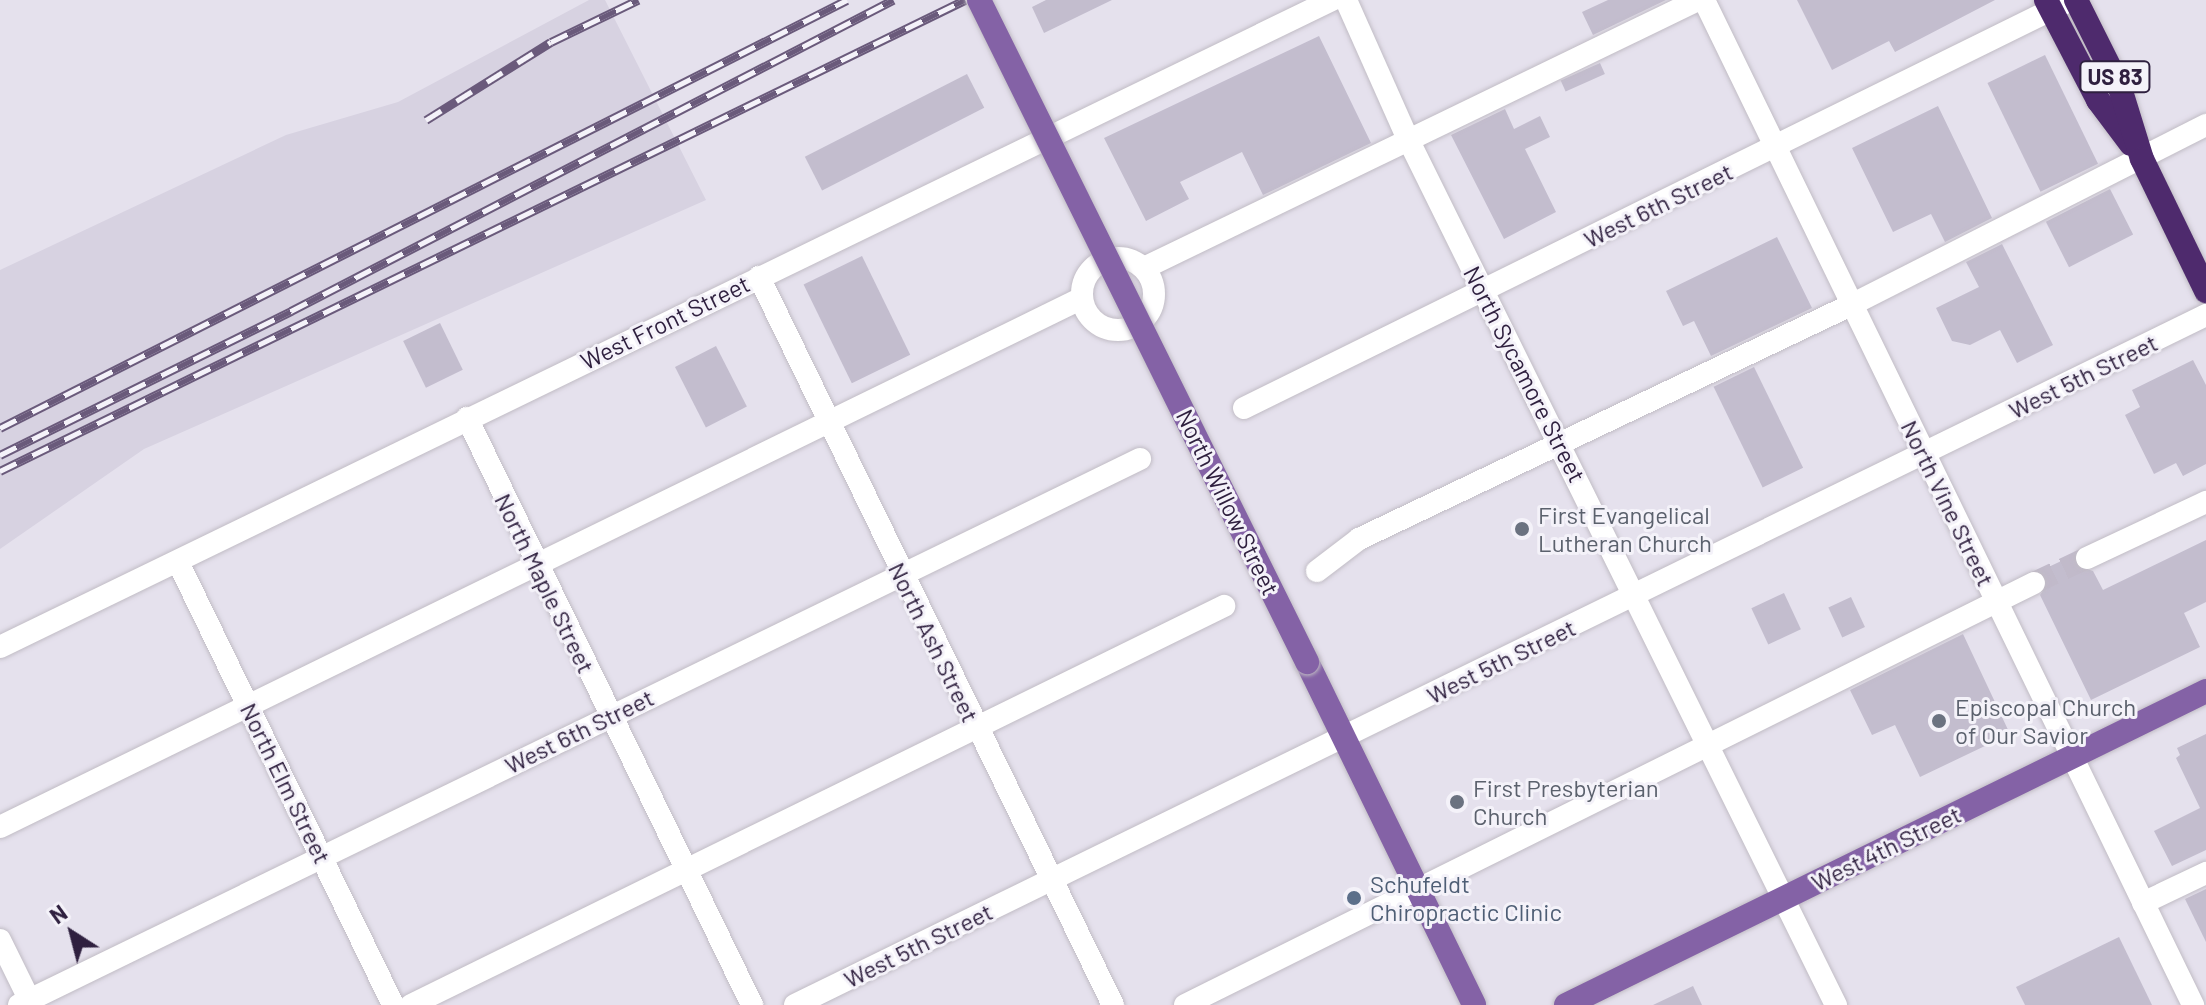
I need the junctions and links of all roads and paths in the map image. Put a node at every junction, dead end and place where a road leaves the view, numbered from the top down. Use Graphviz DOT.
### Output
graph roads {
  1 [pos="979,0"];
  2 [pos="1332,0"];
  3 [pos="1346,0"];
  4 [pos="1701,0"];
  5 [pos="2061,2"];
  6 [pos="2206,125"];
  7 [pos="1408,139"];
  8 [pos="1043,140"];
  9 [pos="1773,148"];
  10 [pos="2142,159"];
  11 [pos="1102,261"];
  12 [pos="1144,268"];
  13 [pos="759,277"];
  14 [pos="1484,291"];
  15 [pos="2206,291"];
  16 [pos="1082,298"];
  17 [pos="1851,305"];
  18 [pos="2206,315"];
  19 [pos="1244,408"];
  20 [pos="467,418"];
  21 [pos="826,423"];
  22 [pos="1560,443"];
  23 [pos="1924,454"];
  24 [pos="1140,459"];
  25 [pos="2206,502"];
  26 [pos="2087,558"];
  27 [pos="178,562"];
  28 [pos="536,565"];
  29 [pos="1317,571"];
  30 [pos="901,575"];
  31 [pos="2034,583"];
  32 [pos="1635,595"];
  33 [pos="1996,601"];
  34 [pos="1224,606"];
  35 [pos="0,647"];
  36 [pos="2206,691"];
  37 [pos="249,705"];
  38 [pos="610,716"];
  39 [pos="977,729"];
  40 [pos="1344,737"];
  41 [pos="1710,748"];
  42 [pos="2073,757"];
  43 [pos="0,827"];
  44 [pos="322,857"];
  45 [pos="686,871"];
  46 [pos="2206,873"];
  47 [pos="1050,880"];
  48 [pos="1417,889"];
  49 [pos="1783,898"];
  50 [pos="2143,903"];
  51 [pos="0,940"];
  52 [pos="27,1003"];
  53 [pos="393,1005"];
  54 [pos="411,1005"];
  55 [pos="752,1005"];
  56 [pos="795,1005"];
  57 [pos="1113,1005"];
  58 [pos="1185,1005"];
  59 [pos="1474,1005"];
  60 [pos="1566,1005"];
  61 [pos="1836,1005"];
  62 [pos="2193,1005"];
  1 -- 40 [label="main road, North Willow Street, bridge"];
  2 -- 8 [label="street, West Front Street"];
  3 -- 7 [label="street, North Sycamore Street"];
  4 -- 7 [label="street"];
  4 -- 9 [label="street, North Vine Street"];
  5 -- 9 [label="street, West 6th Street"];
  5 -- 10 [label="highway, US 83"];
  6 -- 10 [label="street"];
  7 -- 12 [label="street"];
  7 -- 14 [label="street, North Sycamore Street"];
  8 -- 11 [label="street"];
  8 -- 13 [label="street, West Front Street"];
  9 -- 14 [label="street, West 6th Street"];
  9 -- 17 [label="street, North Vine Street"];
  10 -- 15 [label="highway, US 83"];
  10 -- 17 [label="street"];
  11 -- 12 [label="street"];
  11 -- 16 [label="street"];
  12 -- 16 [label="street"];
  13 -- 20 [label="street, West Front Street"];
  13 -- 21 [label="street, North Ash Street"];
  14 -- 19 [label="street, West 6th Street"];
  14 -- 22 [label="street, North Sycamore Street"];
  16 -- 21 [label="street"];
  17 -- 22 [label="street"];
  17 -- 23 [label="street, North Vine Street"];
  18 -- 23 [label="street, West 5th Street"];
  20 -- 27 [label="street, West Front Street"];
  20 -- 28 [label="street, North Maple Street"];
  21 -- 28 [label="street"];
  21 -- 30 [label="street, North Ash Street"];
  22 -- 29 [label="street"];
  22 -- 32 [label="street, North Sycamore Street"];
  23 -- 32 [label="street, West 5th Street"];
  23 -- 33 [label="street, North Vine Street"];
  24 -- 30 [label="street, West 6th Street"];
  25 -- 26 [label="street"];
  27 -- 35 [label="street, West Front Street"];
  27 -- 37 [label="street, North Elm Street"];
  28 -- 37 [label="street"];
  28 -- 38 [label="street, North Maple Street"];
  30 -- 38 [label="street, West 6th Street"];
  30 -- 39 [label="street, North Ash Street"];
  31 -- 33 [label="street"];
  32 -- 40 [label="street, West 5th Street"];
  32 -- 41 [label="street, North Sycamore Street"];
  33 -- 41 [label="street"];
  33 -- 42 [label="street, North Vine Street"];
  34 -- 39 [label="street"];
  36 -- 42 [label="main road, West 4th Street"];
  37 -- 43 [label="street"];
  37 -- 44 [label="street, North Elm Street"];
  38 -- 44 [label="street, West 6th Street"];
  38 -- 45 [label="street, North Maple Street"];
  39 -- 45 [label="street"];
  39 -- 47 [label="street, North Ash Street"];
  40 -- 47 [label="street, West 5th Street"];
  40 -- 48 [label="main road, North Willow Street"];
  41 -- 48 [label="street"];
  41 -- 49 [label="street, North Sycamore Street"];
  42 -- 49 [label="main road, West 4th Street"];
  42 -- 50 [label="street, North Vine Street"];
  44 -- 52 [label="street, West 6th Street"];
  44 -- 53 [label="street, North Elm Street"];
  45 -- 54 [label="street"];
  45 -- 55 [label="street, North Maple Street"];
  46 -- 50 [label="street"];
  47 -- 56 [label="street, West 5th Street"];
  47 -- 57 [label="street, North Ash Street"];
  48 -- 58 [label="street"];
  48 -- 59 [label="main road, North Willow Street"];
  49 -- 60 [label="main road, West 4th Street"];
  49 -- 61 [label="street, North Sycamore Street"];
  50 -- 62 [label="street, North Vine Street"];
  51 -- 52 [label="street"];
}
